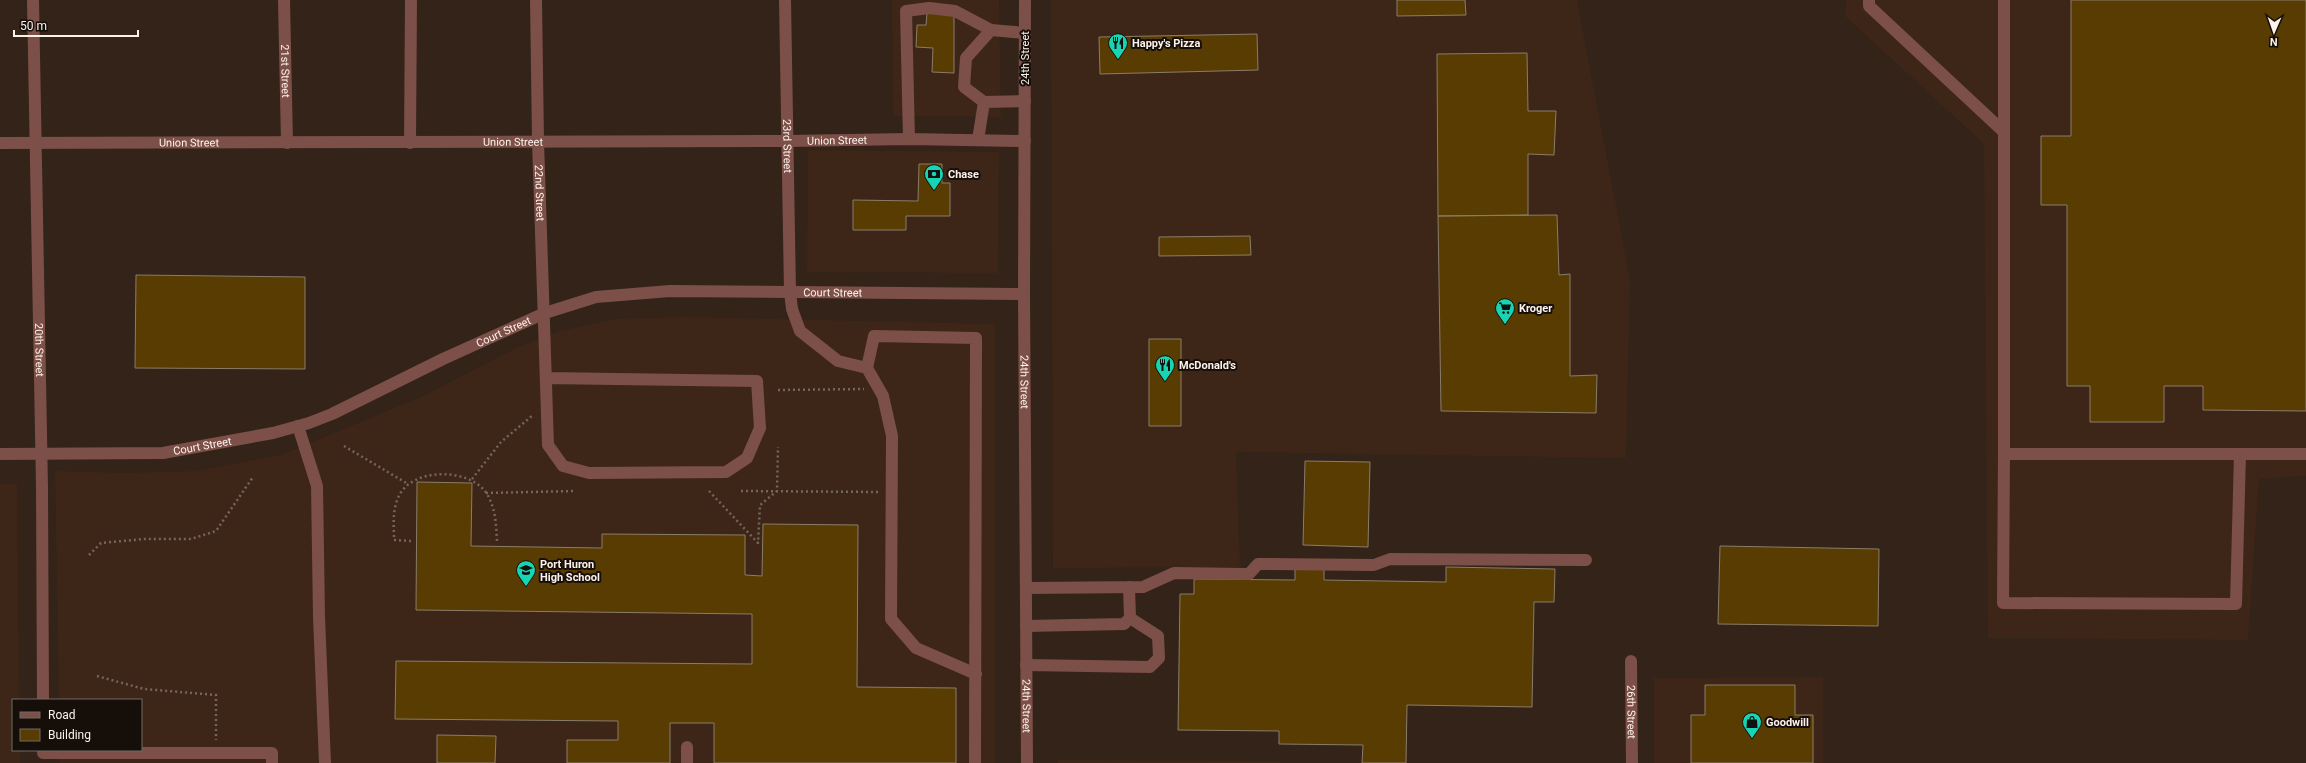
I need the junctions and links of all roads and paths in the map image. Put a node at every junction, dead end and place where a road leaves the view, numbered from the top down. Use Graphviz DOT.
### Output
graph roads {
  1 [pos="33,0"];
  2 [pos="284,0"];
  3 [pos="411,0"];
  4 [pos="536,0"];
  5 [pos="785,0"];
  6 [pos="1025,0"];
  7 [pos="1868,0"];
  8 [pos="2004,0"];
  9 [pos="991,30"];
  10 [pos="1025,33"];
  11 [pos="1025,101"];
  12 [pos="984,102"];
  13 [pos="2004,132"];
  14 [pos="909,139"];
  15 [pos="978,140"];
  16 [pos="538,141"];
  17 [pos="788,141"];
  18 [pos="1025,141"];
  19 [pos="0,143"];
  20 [pos="36,143"];
  21 [pos="287,143"];
  22 [pos="410,143"];
  23 [pos="790,292"];
  24 [pos="1024,294"];
  25 [pos="545,313"];
  26 [pos="867,368"];
  27 [pos="546,378"];
  28 [pos="867,389"];
  29 [pos="778,390"];
  30 [pos="533,414"];
  31 [pos="298,426"];
  32 [pos="344,446"];
  33 [pos="778,447"];
  34 [pos="0,454"];
  35 [pos="40,454"];
  36 [pos="2004,454"];
  37 [pos="2240,454"];
  38 [pos="2306,454"];
  39 [pos="253,477"];
  40 [pos="472,479"];
  41 [pos="408,484"];
  42 [pos="575,491"];
  43 [pos="709,491"];
  44 [pos="741,491"];
  45 [pos="777,491"];
  46 [pos="879,492"];
  47 [pos="486,494"];
  48 [pos="411,541"];
  49 [pos="496,542"];
  50 [pos="89,555"];
  51 [pos="1586,560"];
  52 [pos="1129,587"];
  53 [pos="1026,588"];
  54 [pos="1130,618"];
  55 [pos="1026,626"];
  56 [pos="1631,661"];
  57 [pos="1026,665"];
  58 [pos="976,674"];
  59 [pos="98,676"];
  60 [pos="43,699"];
  61 [pos="687,746"];
  62 [pos="216,753"];
  63 [pos="43,755"];
  64 [pos="79,758"];
  65 [pos="272,763"];
  66 [pos="325,763"];
  67 [pos="687,763"];
  68 [pos="975,763"];
  69 [pos="1027,763"];
  70 [pos="1632,763"];
  1 -- 20 [label="street, 20th Street"];
  2 -- 21 [label="street, 21st Street"];
  3 -- 22 [label="street"];
  4 -- 16 [label="street, 22nd Street"];
  5 -- 17 [label="street, 23rd Street"];
  6 -- 10 [label="street, 24th Street"];
  7 -- 13 [label="street"];
  8 -- 13 [label="street"];
  9 -- 10 [label="street"];
  9 -- 12 [label="street"];
  9 -- 14 [label="street"];
  10 -- 11 [label="street, 24th Street"];
  11 -- 12 [label="street"];
  11 -- 18 [label="street, 24th Street"];
  12 -- 15 [label="street"];
  13 -- 36 [label="street"];
  14 -- 15 [label="street, Union Street"];
  14 -- 17 [label="street, Union Street"];
  15 -- 18 [label="street, Union Street"];
  16 -- 17 [label="street, Union Street"];
  16 -- 22 [label="street, Union Street"];
  16 -- 25 [label="street, 22nd Street"];
  17 -- 23 [label="street, 23rd Street"];
  18 -- 24 [label="street, 24th Street"];
  19 -- 20 [label="street, Union Street"];
  20 -- 21 [label="street, Union Street"];
  20 -- 35 [label="street, 20th Street"];
  21 -- 22 [label="street, Union Street"];
  23 -- 24 [label="street, Court Street"];
  23 -- 25 [label="street, Court Street"];
  23 -- 26 [label="street, 23rd Street"];
  24 -- 53 [label="street, 24th Street"];
  25 -- 27 [label="street, 22nd Street"];
  25 -- 31 [label="street, Court Street"];
  26 -- 58 [label="street"];
  26 -- 58 [label="street"];
  27 -- 27 [label="street, 22nd Street"];
  28 -- 29 [label="path"];
  30 -- 40 [label="path"];
  31 -- 35 [label="street, Court Street"];
  31 -- 66 [label="street"];
  32 -- 41 [label="path"];
  33 -- 45 [label="path"];
  34 -- 35 [label="street, Court Street"];
  35 -- 60 [label="street, 20th Street"];
  36 -- 37 [label="street"];
  36 -- 37 [label="street"];
  37 -- 38 [label="street"];
  39 -- 50 [label="path"];
  40 -- 41 [label="path"];
  40 -- 47 [label="path"];
  41 -- 48 [label="path"];
  42 -- 47 [label="path"];
  43 -- 45 [label="path"];
  44 -- 45 [label="path"];
  45 -- 46 [label="path"];
  47 -- 49 [label="path"];
  51 -- 52 [label="street"];
  52 -- 53 [label="street"];
  52 -- 54 [label="street"];
  53 -- 55 [label="street, 24th Street"];
  54 -- 55 [label="street"];
  54 -- 57 [label="street"];
  55 -- 57 [label="street, 24th Street"];
  56 -- 70 [label="street, 26th Street"];
  57 -- 69 [label="street, 24th Street"];
  58 -- 68 [label="street"];
  59 -- 62 [label="path"];
  61 -- 67 [label="street"];
  62 -- 64 [label="street"];
  62 -- 65 [label="street"];
  63 -- 64 [label="street"];
}
